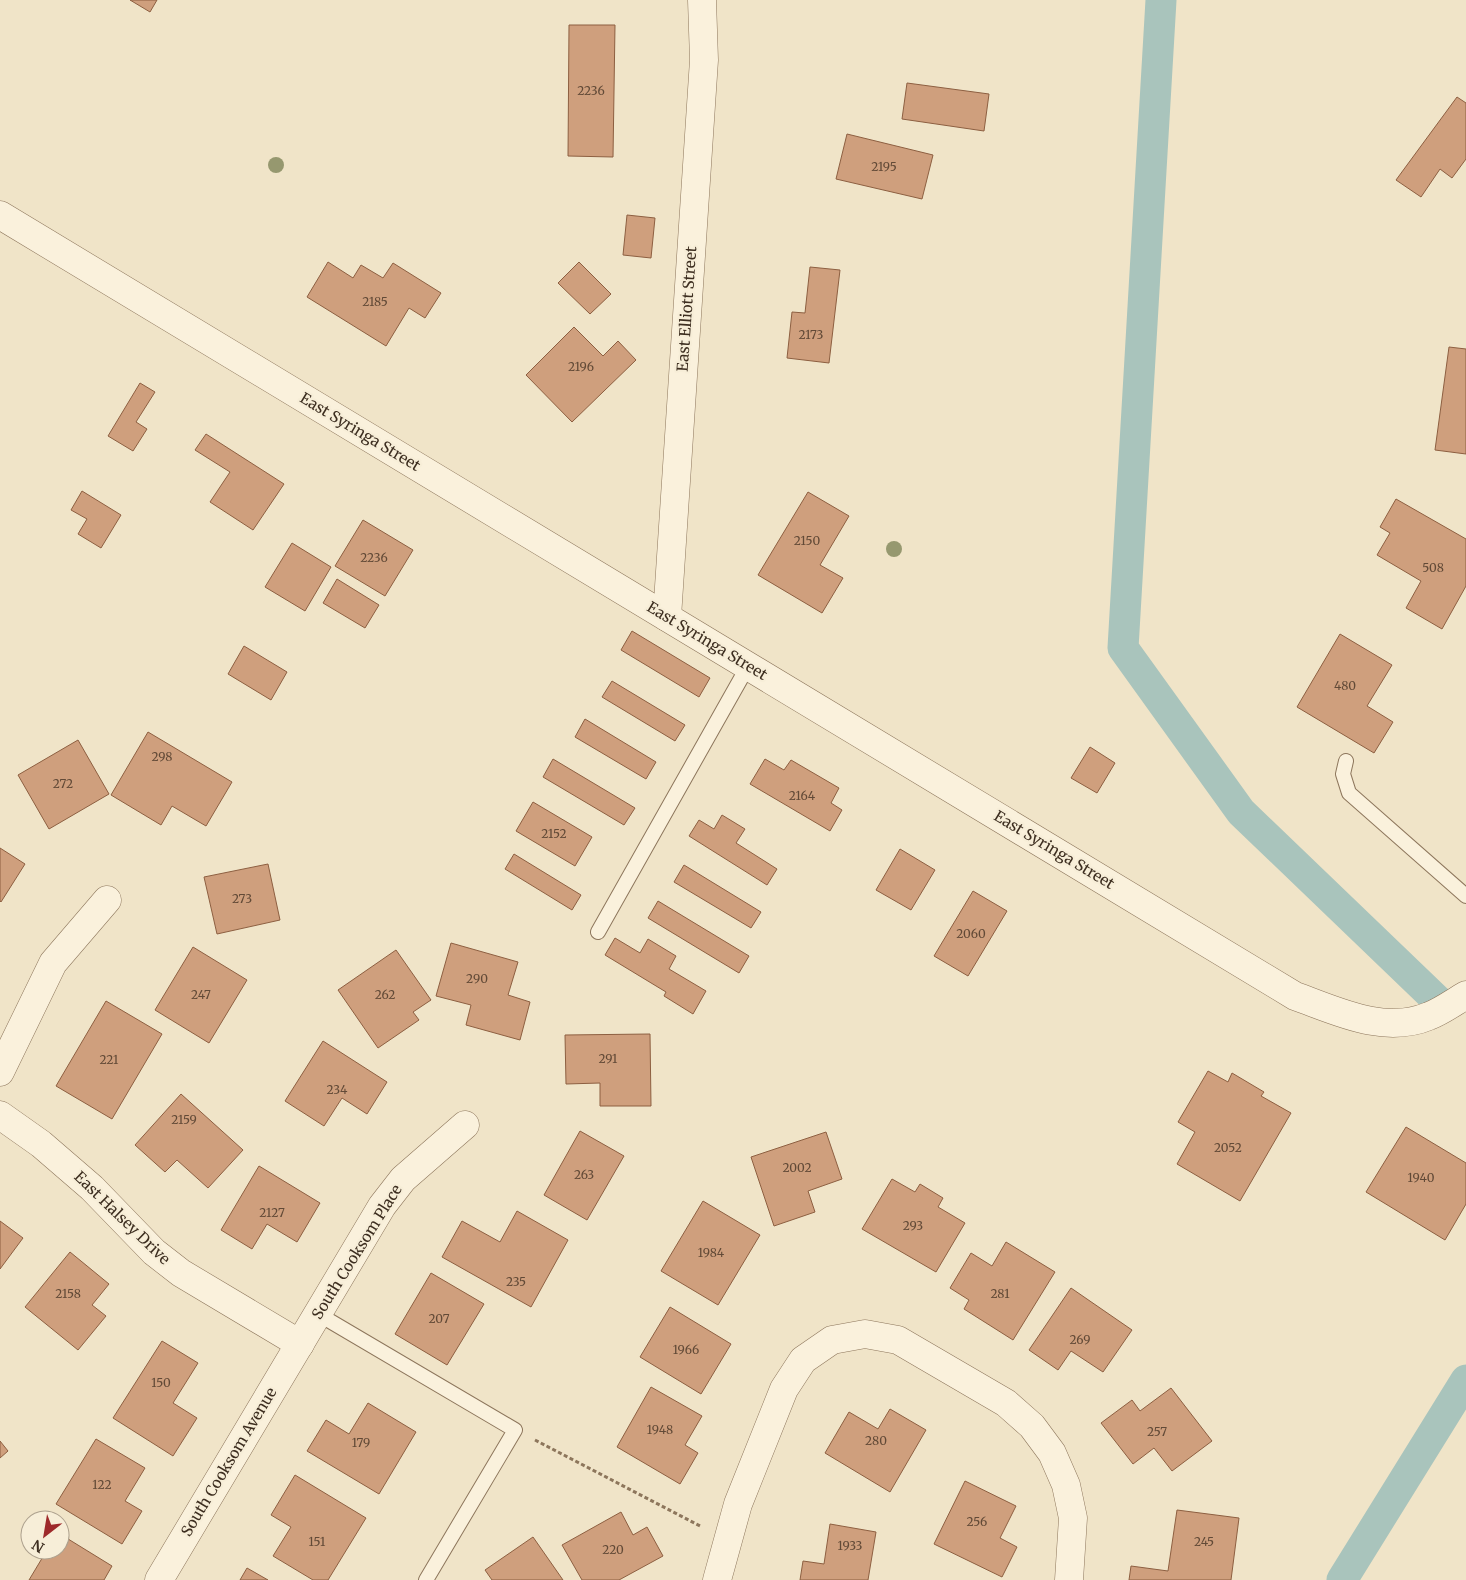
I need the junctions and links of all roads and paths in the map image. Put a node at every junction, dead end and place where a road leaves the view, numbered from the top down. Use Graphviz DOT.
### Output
graph roads {
  1 [pos="702,0"];
  2 [pos="0,215"];
  3 [pos="667,618"];
  4 [pos="748,666"];
  5 [pos="1346,761"];
  6 [pos="1466,896"];
  7 [pos="108,900"];
  8 [pos="598,932"];
  9 [pos="1466,995"];
  10 [pos="0,1072"];
  11 [pos="0,1115"];
  12 [pos="465,1125"];
  13 [pos="318,1314"];
  14 [pos="300,1344"];
  15 [pos="515,1430"];
  16 [pos="731,1526"];
  17 [pos="159,1580"];
  18 [pos="426,1580"];
  19 [pos="717,1580"];
  20 [pos="1069,1580"];
  1 -- 3 [label="street, East Elliott Street"];
  2 -- 3 [label="street, East Syringa Street"];
  3 -- 4 [label="street, East Syringa Street"];
  4 -- 8 [label="lane"];
  4 -- 9 [label="street, East Syringa Street"];
  5 -- 6 [label="lane"];
  7 -- 10 [label="street"];
  11 -- 14 [label="street, East Halsey Drive"];
  12 -- 13 [label="street, South Cooksom Place"];
  13 -- 14 [label="street, South Cooksom Place"];
  13 -- 15 [label="lane"];
  14 -- 17 [label="street, South Cooksom Avenue"];
  15 -- 16 [label="path"];
  15 -- 18 [label="lane"];
  16 -- 19 [label="street"];
  16 -- 20 [label="street"];
}
